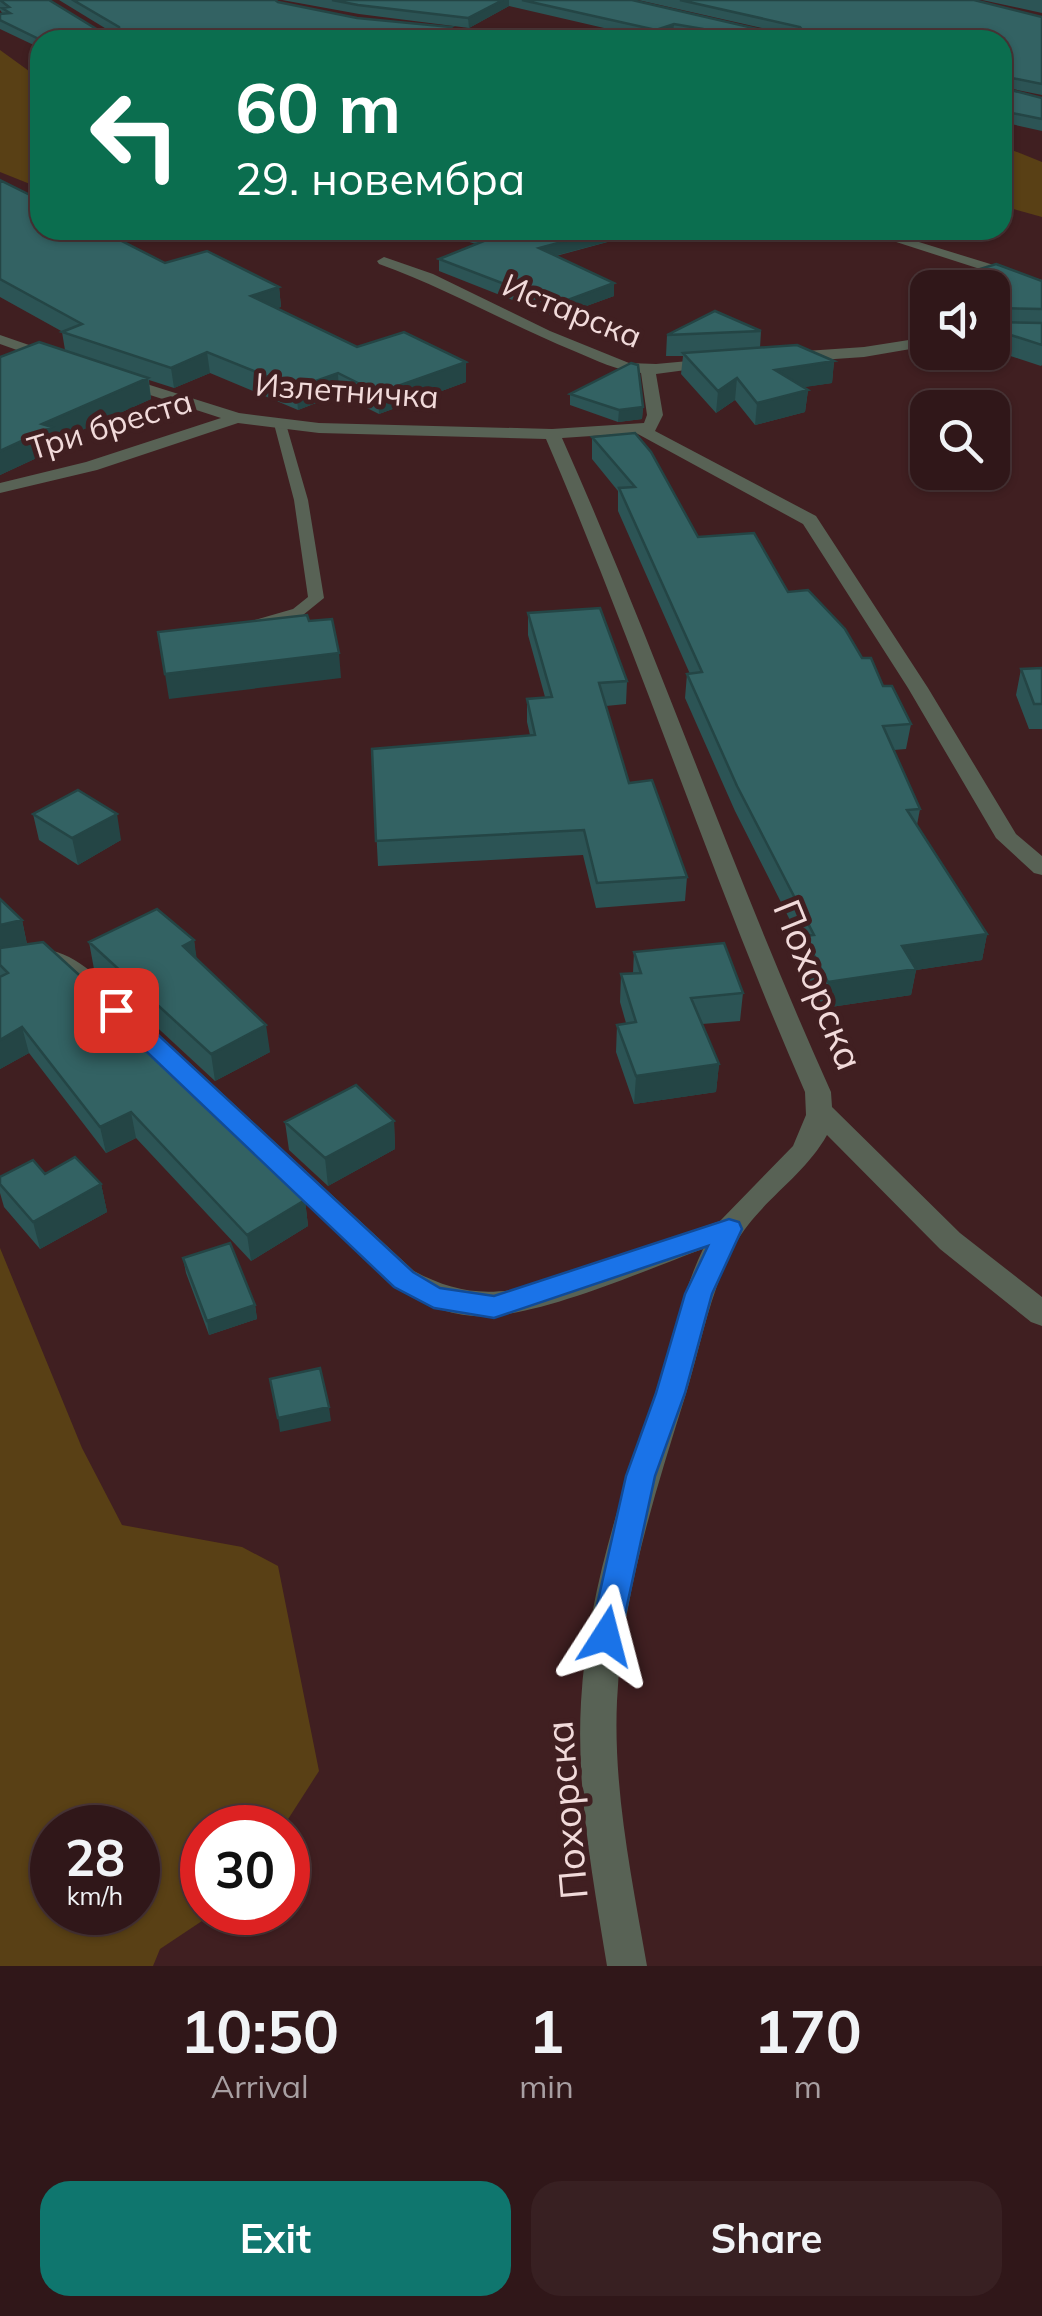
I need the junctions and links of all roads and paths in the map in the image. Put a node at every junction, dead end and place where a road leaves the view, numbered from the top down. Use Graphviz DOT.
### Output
graph roads {
  1 [pos="410,26"];
  2 [pos="447,30"];
  3 [pos="898,240"];
  4 [pos="384,261"];
  5 [pos="1042,285"];
  6 [pos="0,339"];
  7 [pos="910,344"];
  8 [pos="767,358"];
  9 [pos="733,360"];
  10 [pos="66,362"];
  11 [pos="648,369"];
  12 [pos="101,374"];
  13 [pos="238,418"];
  14 [pos="280,424"];
  15 [pos="642,430"];
  16 [pos="552,434"];
  17 [pos="0,488"];
  18 [pos="241,629"];
  19 [pos="1042,868"];
  20 [pos="0,964"];
  21 [pos="822,1113"];
  22 [pos="729,1229"];
  23 [pos="1042,1314"];
  24 [pos="627,1966"];
  1 -- 2 [label="street"];
  3 -- 5 [label="street"];
  4 -- 11 [label="street, Истарска"];
  6 -- 10 [label="street"];
  7 -- 8 [label="street"];
  9 -- 11 [label="street, Истарска"];
  11 -- 15 [label="street"];
  12 -- 13 [label="street, Излетничка"];
  13 -- 14 [label="street, Излетничка"];
  13 -- 17 [label="street, Три бреста"];
  14 -- 16 [label="street, Излетничка"];
  14 -- 18 [label="lane"];
  15 -- 16 [label="street, Излетничка"];
  15 -- 19 [label="street"];
  16 -- 21 [label="street, Похорска"];
  20 -- 22 [label="street"];
  21 -- 22 [label="street, Похорска"];
  21 -- 23 [label="street"];
  22 -- 24 [label="street, Похорска"];
}
